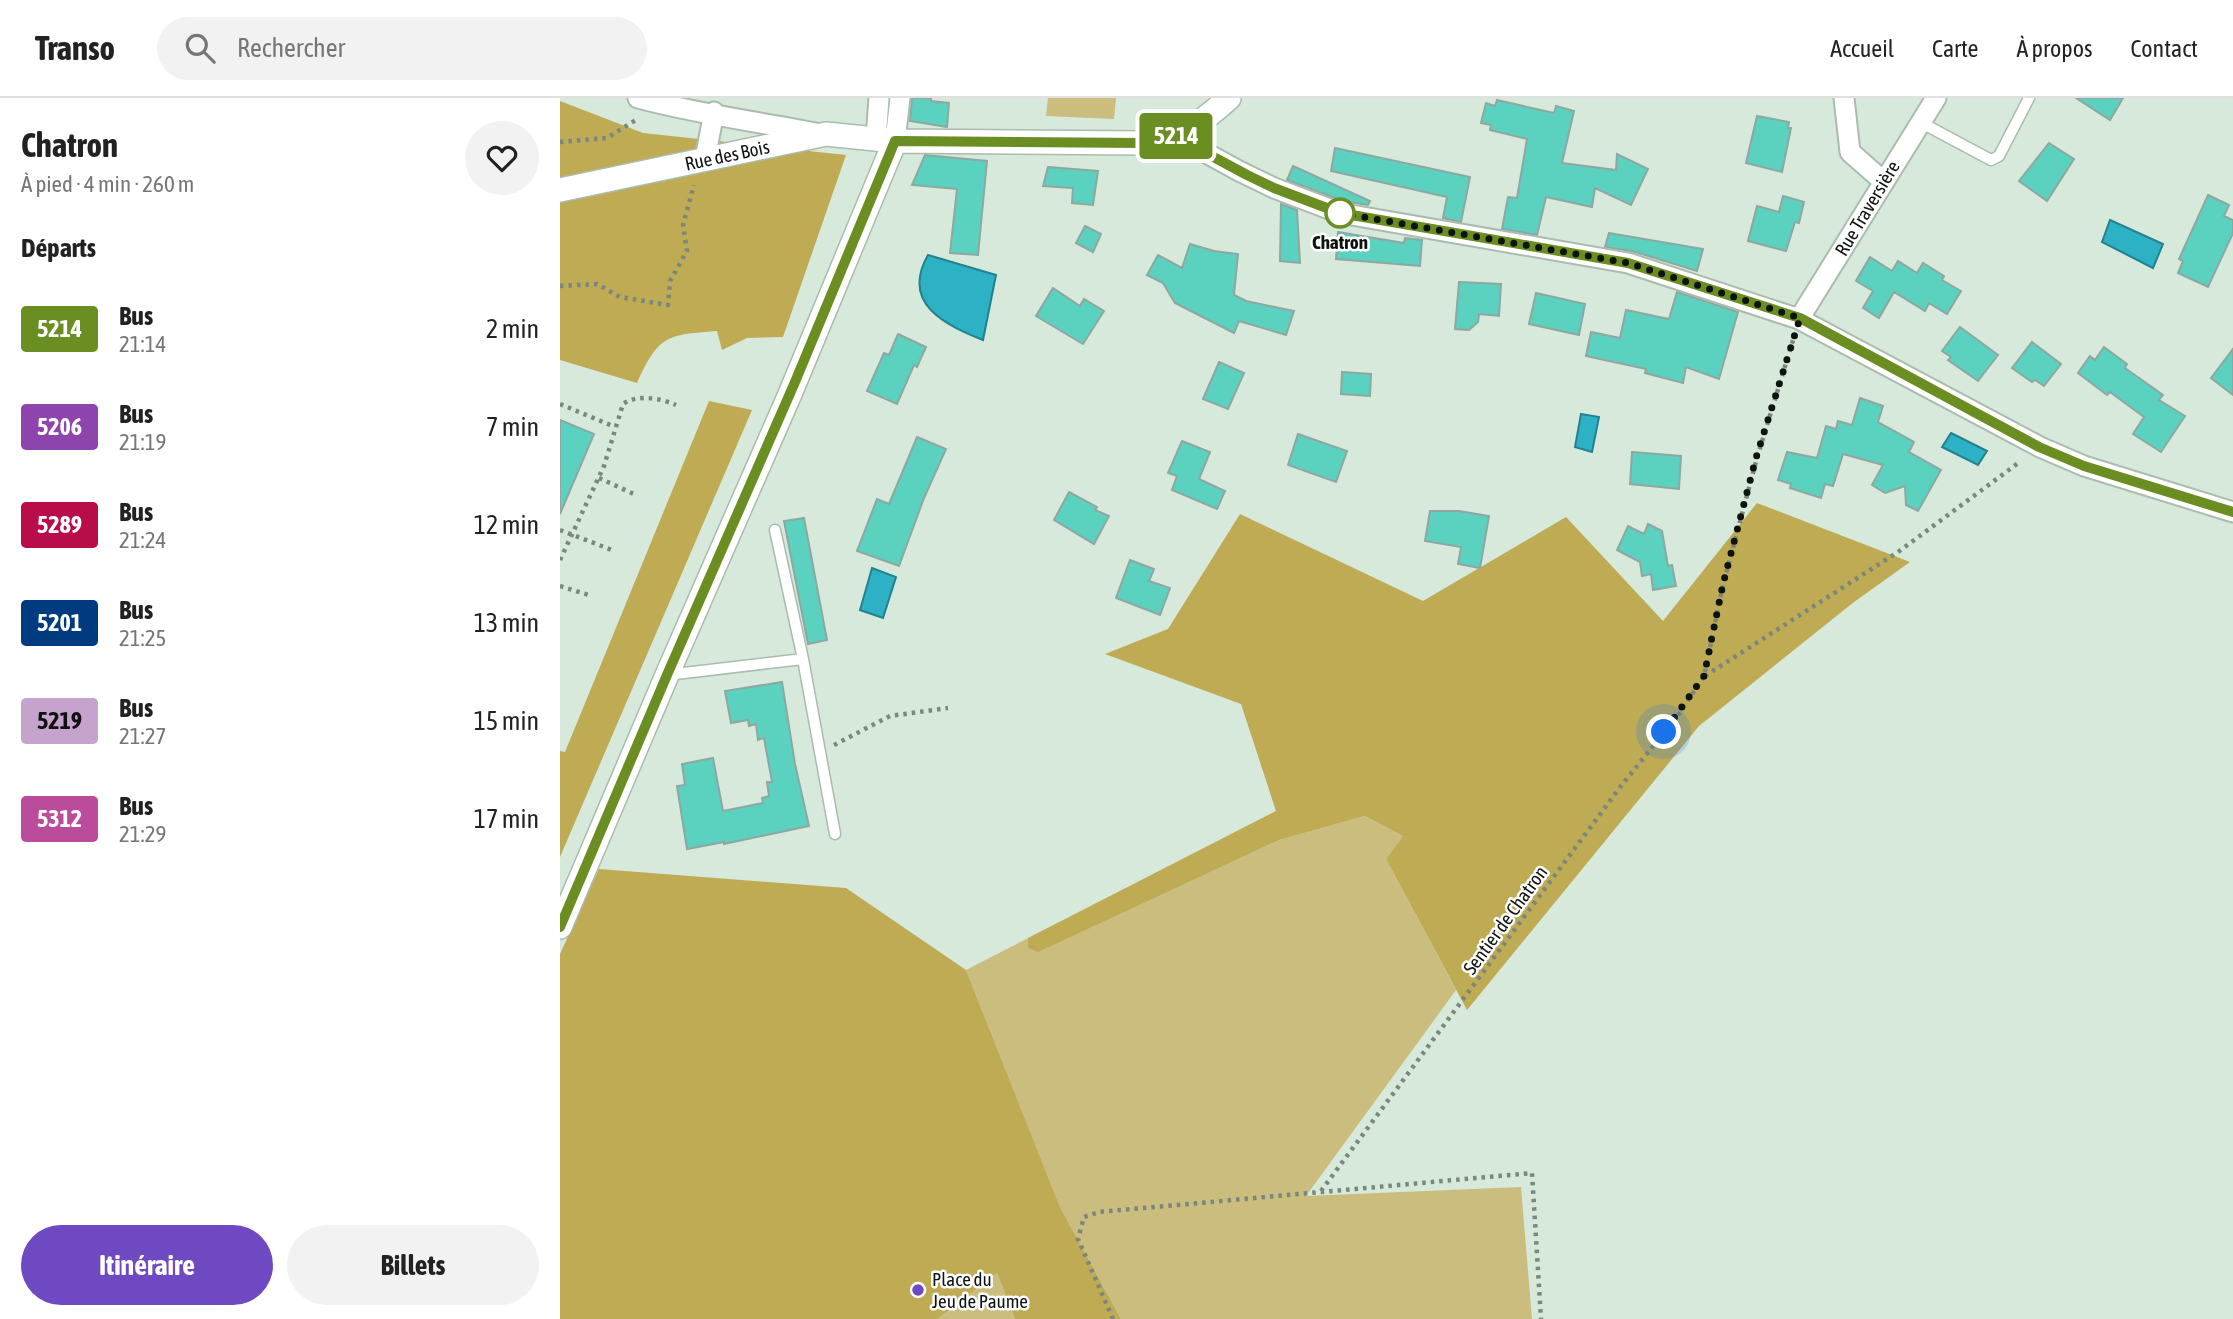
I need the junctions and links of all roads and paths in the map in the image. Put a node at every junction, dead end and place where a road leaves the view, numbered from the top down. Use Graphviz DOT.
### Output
graph roads {
  1 [pos="879,98"];
  2 [pos="900,98"];
  3 [pos="1229,98"];
  4 [pos="1844,98"];
  5 [pos="1936,98"];
  6 [pos="2029,98"];
  7 [pos="652,101"];
  8 [pos="714,113"];
  9 [pos="1920,122"];
  10 [pos="1186,131"];
  11 [pos="826,134"];
  12 [pos="886,140"];
  13 [pos="560,142"];
  14 [pos="705,159"];
  15 [pos="1883,181"];
  16 [pos="560,190"];
  17 [pos="560,286"];
  18 [pos="1800,318"];
  19 [pos="560,404"];
  20 [pos="676,405"];
  21 [pos="615,427"];
  22 [pos="2039,447"];
  23 [pos="598,478"];
  24 [pos="636,495"];
  25 [pos="2233,512"];
  26 [pos="560,530"];
  27 [pos="775,530"];
  28 [pos="571,534"];
  29 [pos="612,550"];
  30 [pos="560,560"];
  31 [pos="560,586"];
  32 [pos="592,596"];
  33 [pos="803,659"];
  34 [pos="667,675"];
  35 [pos="1704,676"];
  36 [pos="948,708"];
  37 [pos="820,752"];
  38 [pos="835,834"];
  39 [pos="560,927"];
  40 [pos="1321,1191"];
  41 [pos="1113,1319"];
  42 [pos="1541,1319"];
  1 -- 12 [label="street"];
  2 -- 12 [label="street"];
  3 -- 10 [label="street"];
  4 -- 15 [label="street"];
  5 -- 9 [label="street, Rue Traversière"];
  6 -- 9 [label="lane"];
  7 -- 8 [label="street"];
  7 -- 13 [label="path"];
  8 -- 11 [label="street"];
  8 -- 14 [label="street"];
  9 -- 15 [label="street, Rue Traversière"];
  10 -- 12 [label="street, Rue des Bois"];
  10 -- 18 [label="street"];
  11 -- 12 [label="street, Rue des Bois"];
  11 -- 14 [label="street, Rue des Bois"];
  12 -- 34 [label="street"];
  14 -- 16 [label="street, Rue des Bois"];
  14 -- 17 [label="path"];
  15 -- 18 [label="street, Rue Traversière"];
  18 -- 22 [label="street"];
  18 -- 35 [label="path, Sentier de Chatron"];
  19 -- 21 [label="path"];
  20 -- 21 [label="path"];
  21 -- 23 [label="path"];
  22 -- 25 [label="street"];
  22 -- 35 [label="path"];
  23 -- 24 [label="path"];
  23 -- 28 [label="path"];
  26 -- 28 [label="path"];
  27 -- 33 [label="lane"];
  28 -- 29 [label="path"];
  28 -- 30 [label="path"];
  31 -- 32 [label="path"];
  33 -- 34 [label="lane"];
  33 -- 37 [label="lane"];
  34 -- 39 [label="street"];
  35 -- 40 [label="path, Sentier de Chatron"];
  36 -- 37 [label="path"];
  37 -- 38 [label="lane"];
  40 -- 41 [label="path"];
  40 -- 42 [label="path"];
}
